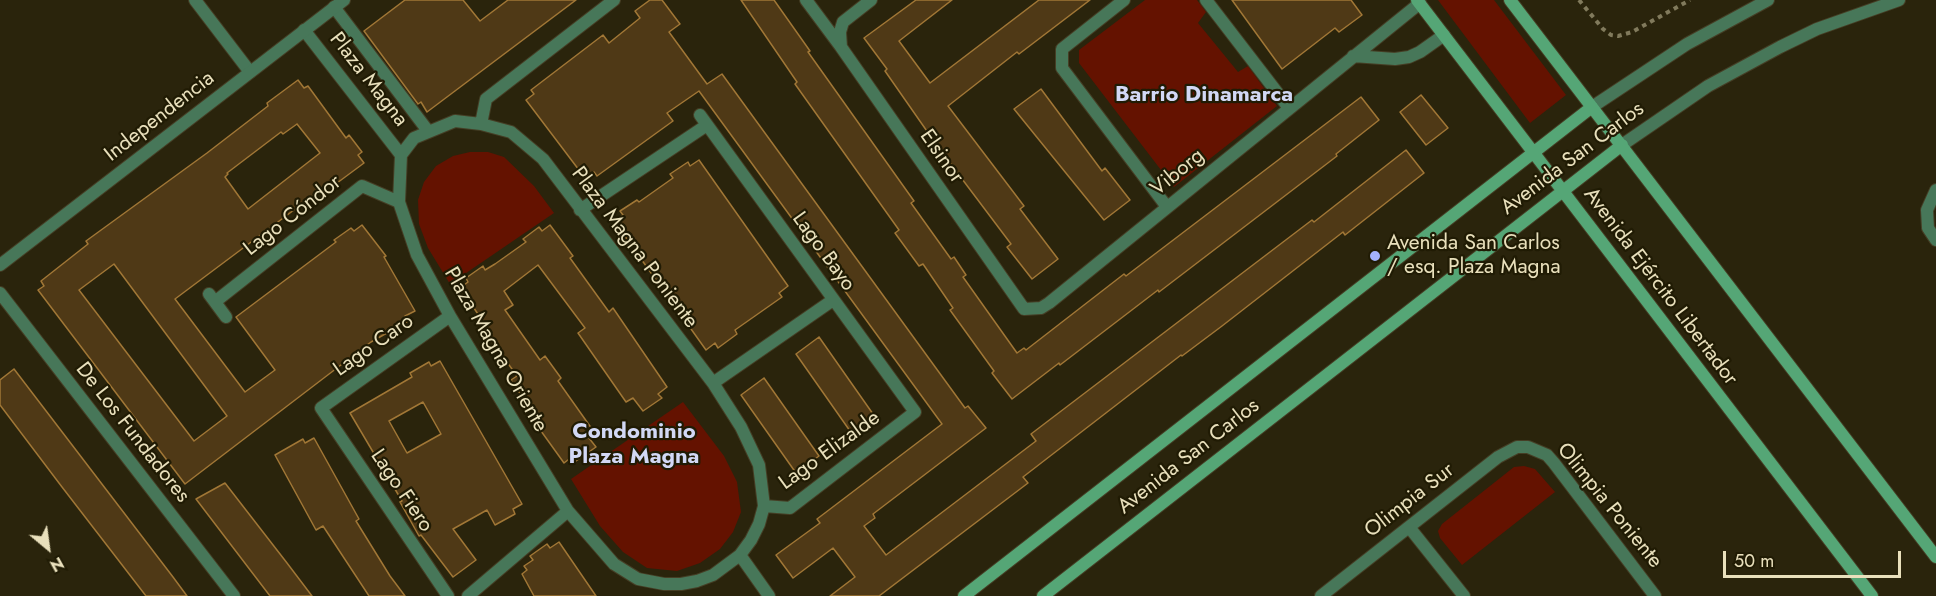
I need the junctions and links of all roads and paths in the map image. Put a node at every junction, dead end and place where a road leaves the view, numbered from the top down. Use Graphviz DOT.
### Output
graph roads {
  1 [pos="195,0"];
  2 [pos="614,0"];
  3 [pos="806,0"];
  4 [pos="871,0"];
  5 [pos="1124,0"];
  6 [pos="1206,0"];
  7 [pos="1510,0"];
  8 [pos="1579,0"];
  9 [pos="1690,0"];
  10 [pos="1768,0"];
  11 [pos="1899,0"];
  12 [pos="1418,2"];
  13 [pos="339,4"];
  14 [pos="304,30"];
  15 [pos="1444,35"];
  16 [pos="841,47"];
  17 [pos="1353,56"];
  18 [pos="250,72"];
  19 [pos="1592,107"];
  20 [pos="1289,108"];
  21 [pos="481,124"];
  22 [pos="428,131"];
  23 [pos="1622,144"];
  24 [pos="1533,153"];
  25 [pos="401,154"];
  26 [pos="1562,190"];
  27 [pos="1936,190"];
  28 [pos="399,202"];
  29 [pos="1167,207"];
  30 [pos="580,210"];
  31 [pos="1936,240"];
  32 [pos="0,265"];
  33 [pos="0,293"];
  34 [pos="833,300"];
  35 [pos="1024,309"];
  36 [pos="450,316"];
  37 [pos="226,317"];
  38 [pos="713,383"];
  39 [pos="321,408"];
  40 [pos="915,412"];
  41 [pos="1528,447"];
  42 [pos="764,506"];
  43 [pos="568,511"];
  44 [pos="1409,527"];
  45 [pos="740,555"];
  46 [pos="1936,556"];
  47 [pos="662,590"];
  48 [pos="234,596"];
  49 [pos="448,596"];
  50 [pos="468,596"];
  51 [pos="769,596"];
  52 [pos="964,596"];
  53 [pos="1042,596"];
  54 [pos="1321,596"];
  55 [pos="1464,596"];
  56 [pos="1655,596"];
  57 [pos="1872,596"];
  1 -- 18 [label="street"];
  2 -- 21 [label="street"];
  3 -- 16 [label="street, Elsinor"];
  4 -- 16 [label="street"];
  5 -- 29 [label="street"];
  6 -- 20 [label="street"];
  7 -- 19 [label="main road"];
  8 -- 9 [label="path"];
  10 -- 19 [label="street, Avenida San Carlos"];
  11 -- 23 [label="street, Avenida San Carlos"];
  12 -- 15 [label="main road, Avenida Ejército Libertador"];
  12 -- 17 [label="street, Viborg"];
  13 -- 14 [label="street, Independencia"];
  13 -- 22 [label="street, Plaza Magna"];
  14 -- 18 [label="street, Independencia"];
  14 -- 25 [label="street, Plaza Magna"];
  15 -- 17 [label="street"];
  15 -- 24 [label="main road, Avenida Ejército Libertador"];
  16 -- 35 [label="street, Elsinor"];
  17 -- 20 [label="street, Viborg"];
  18 -- 32 [label="street, Independencia"];
  19 -- 23 [label="main road"];
  19 -- 24 [label="main road, Avenida San Carlos"];
  20 -- 29 [label="street, Viborg"];
  21 -- 22 [label="street, Plaza Magna Poniente"];
  21 -- 30 [label="street, Plaza Magna Poniente"];
  22 -- 25 [label="street, Plaza Magna Poniente"];
  23 -- 26 [label="main road, Avenida San Carlos"];
  23 -- 46 [label="main road"];
  24 -- 26 [label="main road, Avenida Ejército Libertador"];
  24 -- 52 [label="main road, Avenida San Carlos"];
  25 -- 28 [label="street, Plaza Magna Oriente"];
  26 -- 53 [label="main road, Avenida San Carlos"];
  26 -- 57 [label="main road, Avenida Ejército Libertador"];
  27 -- 31 [label="street"];
  28 -- 36 [label="street, Plaza Magna Oriente"];
  28 -- 37 [label="street, Lago Cóndor"];
  29 -- 35 [label="street, Viborg"];
  30 -- 34 [label="street, Lago Bayo"];
  30 -- 38 [label="street, Plaza Magna Poniente"];
  33 -- 48 [label="street, De Los Fundadores"];
  34 -- 38 [label="street"];
  34 -- 40 [label="street, Lago Bayo"];
  36 -- 39 [label="street, Lago Caro"];
  36 -- 43 [label="street, Plaza Magna Oriente"];
  38 -- 42 [label="street, Plaza Magna Poniente"];
  39 -- 49 [label="street, Lago Fiero"];
  40 -- 42 [label="street, Lago Elizalde"];
  41 -- 44 [label="street, Olimpia Sur"];
  41 -- 56 [label="street, Olimpia Poniente"];
  42 -- 45 [label="street, Plaza Magna Oriente"];
  43 -- 47 [label="street, Plaza Magna Oriente"];
  43 -- 50 [label="street"];
  44 -- 54 [label="street, Olimpia Sur"];
  44 -- 55 [label="street"];
  45 -- 47 [label="street, Plaza Magna Oriente"];
  45 -- 51 [label="street"];
}
